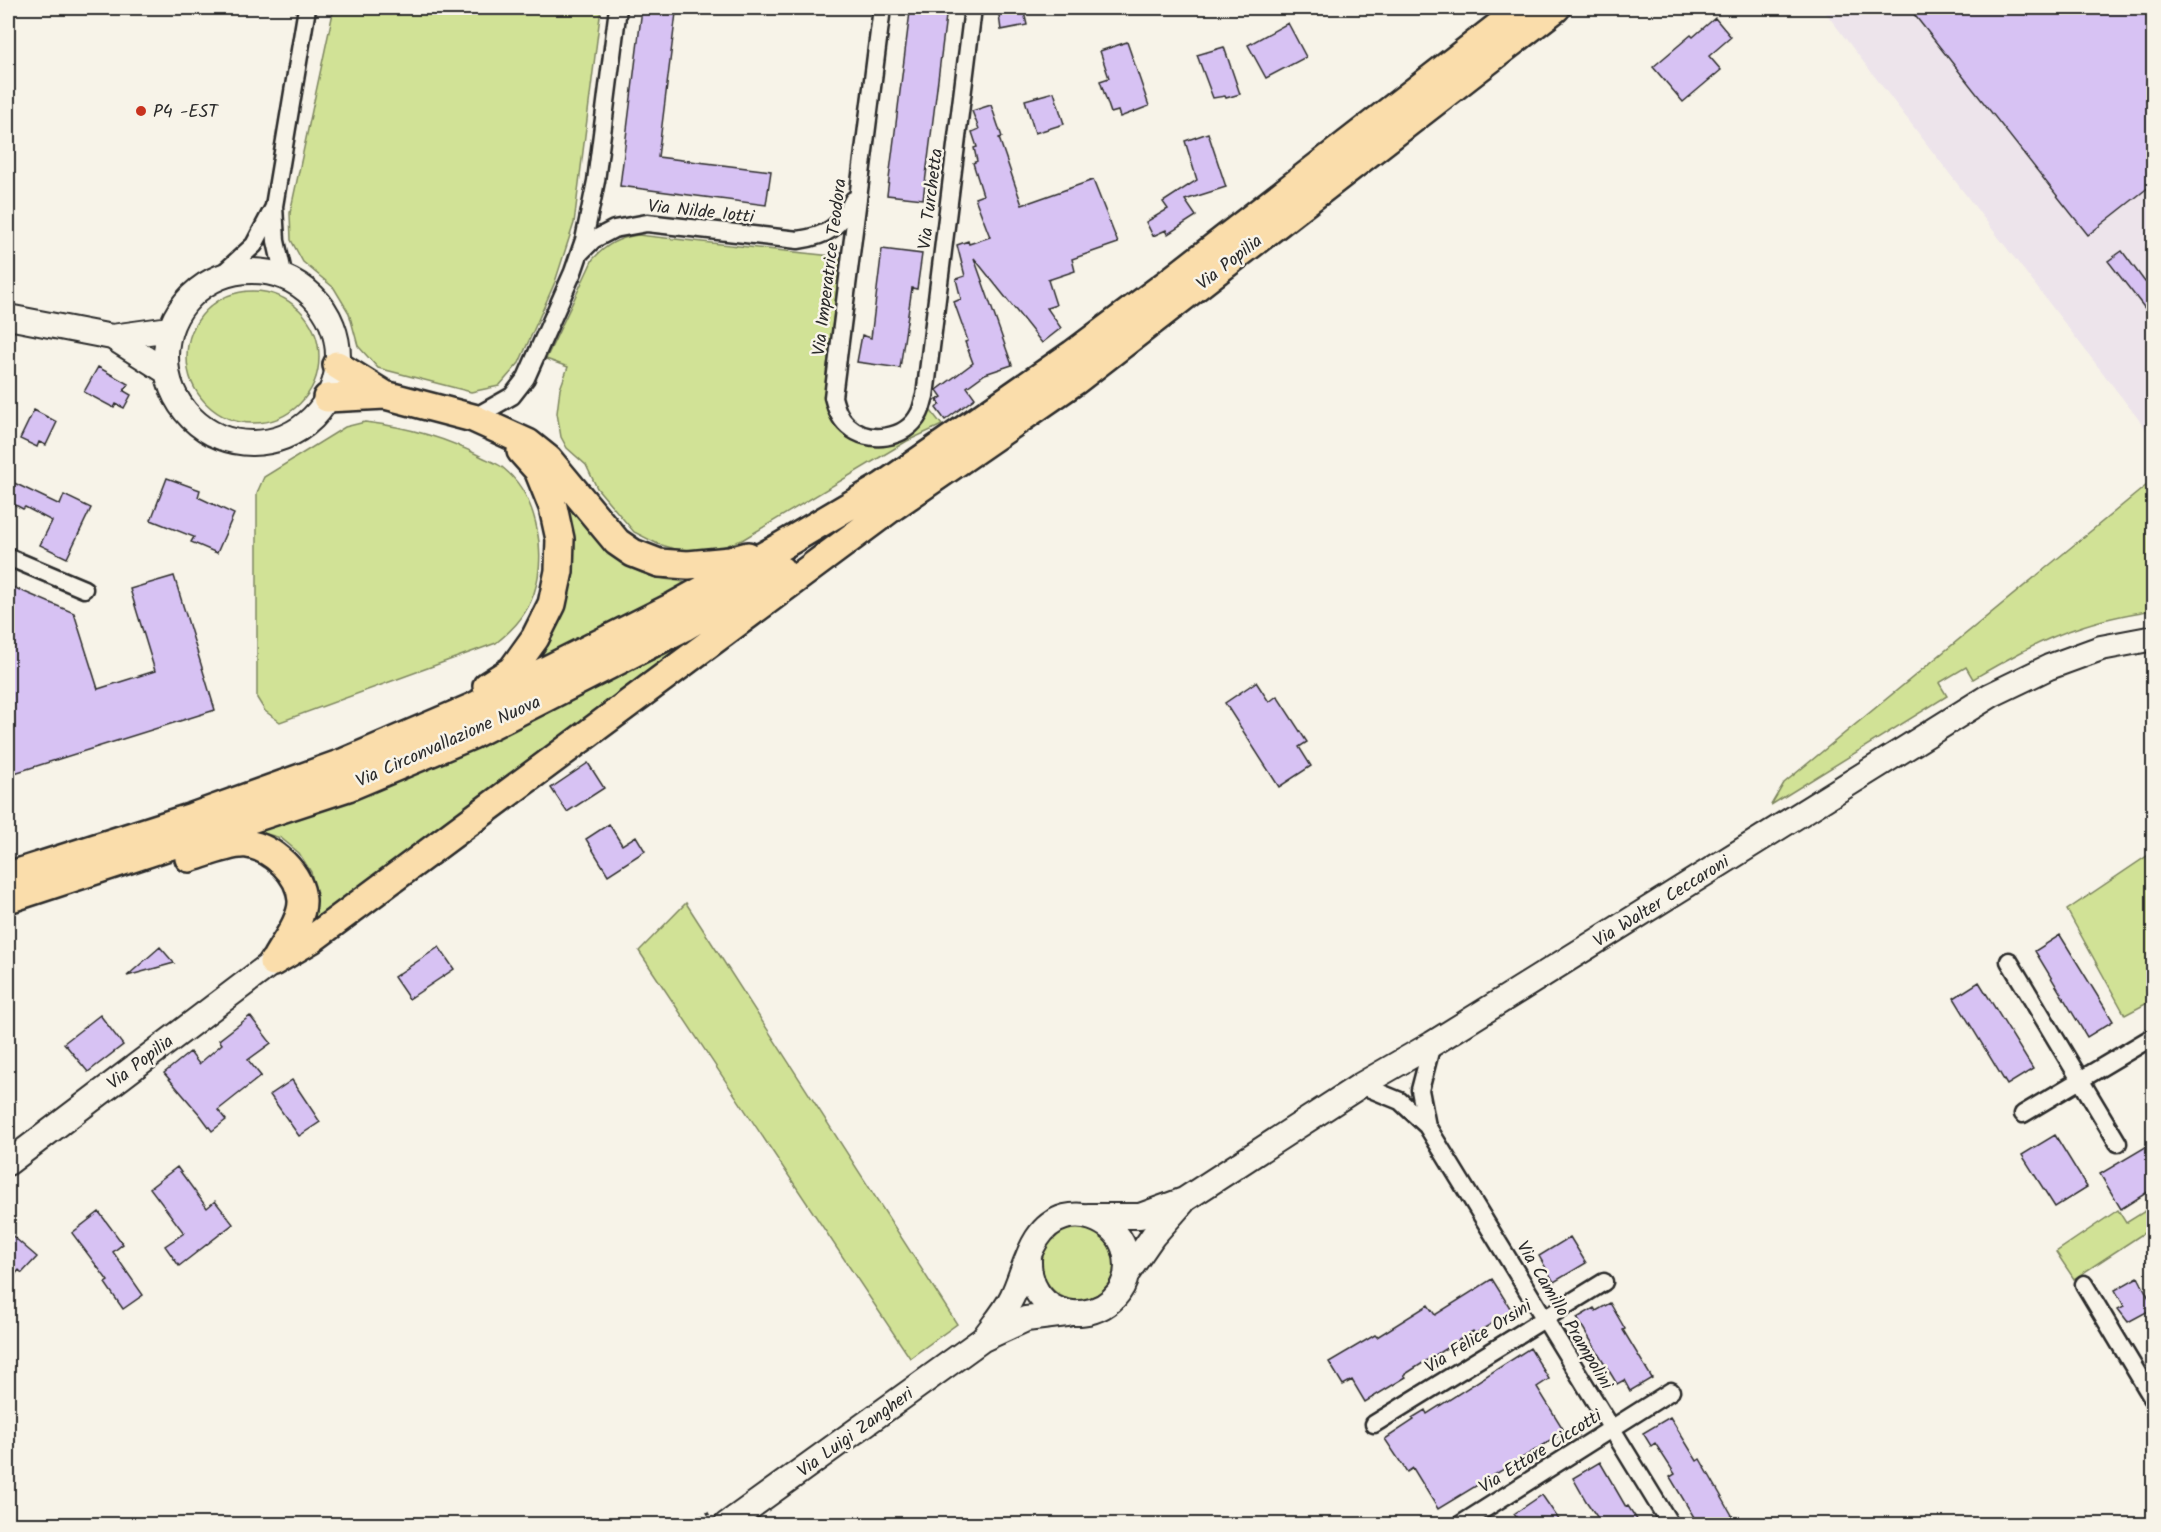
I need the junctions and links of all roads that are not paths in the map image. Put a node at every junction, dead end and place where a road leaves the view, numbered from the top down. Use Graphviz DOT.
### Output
graph roads {
  1 [pos="307,8"];
  2 [pos="618,8"];
  3 [pos="882,8"];
  4 [pos="973,8"];
  5 [pos="1522,8"];
  6 [pos="1556,8"];
  7 [pos="859,185"];
  8 [pos="274,206"];
  9 [pos="579,254"];
  10 [pos="284,277"];
  11 [pos="218,278"];
  12 [pos="8,317"];
  13 [pos="170,329"];
  14 [pos="112,337"];
  15 [pos="338,365"];
  16 [pos="167,372"];
  17 [pos="385,394"];
  18 [pos="925,396"];
  19 [pos="327,398"];
  20 [pos="473,418"];
  21 [pos="507,434"];
  22 [pos="888,496"];
  23 [pos="778,548"];
  24 [pos="8,557"];
  25 [pos="84,589"];
  26 [pos="2154,638"];
  27 [pos="345,762"];
  28 [pos="12,890"];
  29 [pos="273,962"];
  30 [pos="2009,962"];
  31 [pos="2154,1036"];
  32 [pos="1432,1044"];
  33 [pos="2081,1079"];
  34 [pos="1361,1085"];
  35 [pos="2023,1114"];
  36 [pos="1427,1126"];
  37 [pos="2118,1143"];
  38 [pos="8,1163"];
  39 [pos="1184,1200"];
  40 [pos="1088,1216"];
  41 [pos="1029,1255"];
  42 [pos="1126,1275"];
  43 [pos="1604,1282"];
  44 [pos="2084,1284"];
  45 [pos="1067,1314"];
  46 [pos="1545,1319"];
  47 [pos="983,1339"];
  48 [pos="1671,1391"];
  49 [pos="2154,1401"];
  50 [pos="1374,1424"];
  51 [pos="1612,1429"];
  52 [pos="728,1524"];
  53 [pos="1461,1524"];
  54 [pos="1670,1524"];
  1 -- 8 [label="street"];
  2 -- 9 [label="street"];
  3 -- 7 [label="street, Via Imperatrice Teodora"];
  4 -- 18 [label="street, Via Turchetta"];
  5 -- 22 [label="main road, Via Popilia"];
  6 -- 22 [label="main road, Via Popilia"];
  7 -- 9 [label="street, Via Nilde Iotti"];
  7 -- 18 [label="street, Via Imperatrice Teodora"];
  8 -- 10 [label="street"];
  8 -- 11 [label="street"];
  9 -- 20 [label="street, Via Nilde Iotti"];
  10 -- 11 [label="street"];
  10 -- 15 [label="street"];
  11 -- 13 [label="street"];
  12 -- 14 [label="street"];
  13 -- 14 [label="street"];
  13 -- 16 [label="street"];
  14 -- 16 [label="street"];
  15 -- 17 [label="main road"];
  15 -- 19 [label="street"];
  16 -- 19 [label="street"];
  17 -- 19 [label="main road"];
  17 -- 20 [label="main road"];
  20 -- 21 [label="main road"];
  21 -- 23 [label="main road"];
  21 -- 27 [label="main road"];
  22 -- 23 [label="main road, Via Circonvallazione Nuova"];
  22 -- 28 [label="main road, Via Circonvallazione Nuova"];
  22 -- 29 [label="main road"];
  23 -- 27 [label="main road, Via Circonvallazione Nuova"];
  24 -- 25 [label="street"];
  26 -- 32 [label="street, Via Walter Ceccaroni"];
  27 -- 28 [label="main road, Via Circonvallazione Nuova"];
  28 -- 29 [label="main road"];
  29 -- 38 [label="street, Via Popilia"];
  30 -- 33 [label="street"];
  31 -- 33 [label="street"];
  32 -- 34 [label="street, Via Walter Ceccaroni"];
  32 -- 36 [label="street, Via Camillo Prampolini"];
  33 -- 35 [label="street"];
  33 -- 37 [label="street"];
  34 -- 36 [label="street, Via Camillo Prampolini"];
  34 -- 39 [label="street, Via Walter Ceccaroni"];
  36 -- 46 [label="street, Via Camillo Prampolini"];
  39 -- 40 [label="street, Via Walter Ceccaroni"];
  39 -- 42 [label="street, Via Walter Ceccaroni"];
  40 -- 41 [label="street, Via Walter Ceccaroni"];
  40 -- 42 [label="street"];
  41 -- 45 [label="street"];
  41 -- 47 [label="street, Via Luigi Zangheri"];
  42 -- 45 [label="street, Via Walter Ceccaroni"];
  43 -- 46 [label="street, Via Felice Orsini"];
  44 -- 49 [label="street"];
  45 -- 47 [label="street, Via Luigi Zangheri"];
  46 -- 50 [label="street, Via Felice Orsini"];
  46 -- 51 [label="street, Via Camillo Prampolini"];
  47 -- 52 [label="street, Via Luigi Zangheri"];
  48 -- 51 [label="street, Via Ettore Ciccotti"];
  51 -- 53 [label="street, Via Ettore Ciccotti"];
  51 -- 54 [label="street, Via Camillo Prampolini"];
}
